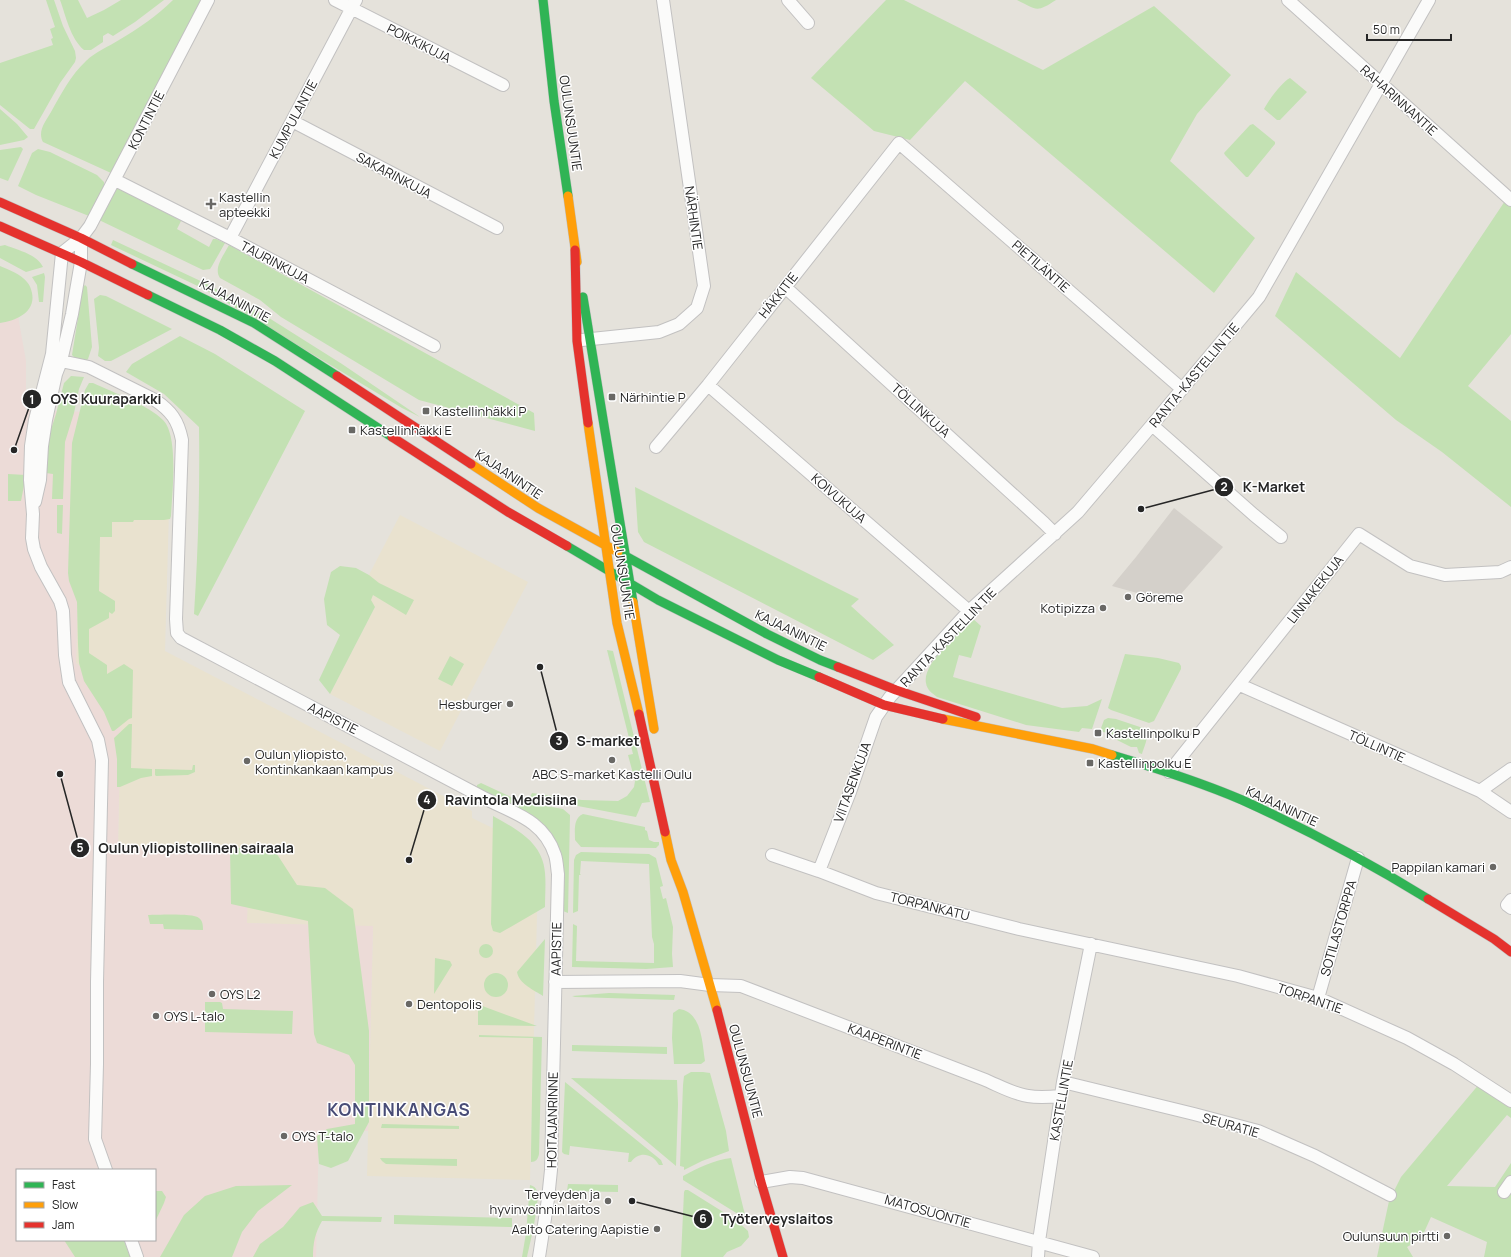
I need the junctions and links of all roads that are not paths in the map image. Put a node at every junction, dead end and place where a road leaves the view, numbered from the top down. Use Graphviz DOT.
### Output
graph roads {
  1 [pos="208,0"];
  2 [pos="335,0"];
  3 [pos="543,0"];
  4 [pos="662,0"];
  5 [pos="788,0"];
  6 [pos="1288,0"];
  7 [pos="1429,0"];
  8 [pos="354,4"];
  9 [pos="808,23"];
  10 [pos="1381,84"];
  11 [pos="503,85"];
  12 [pos="292,121"];
  13 [pos="899,142"];
  14 [pos="115,180"];
  15 [pos="1511,200"];
  16 [pos="0,202"];
  17 [pos="0,226"];
  18 [pos="497,228"];
  19 [pos="81,238"];
  20 [pos="230,238"];
  21 [pos="575,250"];
  22 [pos="62,253"];
  23 [pos="81,262"];
  24 [pos="785,287"];
  25 [pos="591,339"];
  26 [pos="577,341"];
  27 [pos="434,346"];
  28 [pos="54,359"];
  29 [pos="708,385"];
  30 [pos="1182,389"];
  31 [pos="1152,425"];
  32 [pos="656,447"];
  33 [pos="1055,534"];
  34 [pos="1281,537"];
  35 [pos="605,546"];
  36 [pos="625,558"];
  37 [pos="1511,567"];
  38 [pos="609,572"];
  39 [pos="631,584"];
  40 [pos="969,611"];
  41 [pos="1240,685"];
  42 [pos="890,697"];
  43 [pos="1021,734"];
  44 [pos="656,739"];
  45 [pos="1511,769"];
  46 [pos="1169,772"];
  47 [pos="1480,792"];
  48 [pos="1511,812"];
  49 [pos="772,855"];
  50 [pos="1358,858"];
  51 [pos="683,864"];
  52 [pos="819,871"];
  53 [pos="683,892"];
  54 [pos="1511,900"];
  55 [pos="1511,908"];
  56 [pos="1091,944"];
  57 [pos="1511,952"];
  58 [pos="555,982"];
  59 [pos="710,985"];
  60 [pos="1318,998"];
  61 [pos="1063,1082"];
  62 [pos="1060,1096"];
  63 [pos="1511,1101"];
  64 [pos="106,1169"];
  65 [pos="761,1182"];
  66 [pos="1390,1195"];
  67 [pos="131,1241"];
  68 [pos="1039,1241"];
  69 [pos="137,1257"];
  70 [pos="539,1257"];
  71 [pos="783,1257"];
  72 [pos="1038,1257"];
  73 [pos="1093,1257"];
  1 -- 14 [label="street, KONTINTIE"];
  2 -- 8 [label="street, POIKKIKUJA"];
  3 -- 21 [label="main road, OULUNSUUNTIE"];
  4 -- 25 [label="street, NÄRHINTIE"];
  5 -- 9 [label="street"];
  6 -- 10 [label="street, RAHARINNANTIE"];
  7 -- 10 [label="street, RANTA-KASTELLIN TIE"];
  8 -- 11 [label="street, POIKKIKUJA"];
  8 -- 12 [label="street, KUMPULANTIE"];
  10 -- 15 [label="street, RAHARINNANTIE"];
  10 -- 30 [label="street, RANTA-KASTELLIN TIE"];
  12 -- 18 [label="street, SAKARINKUJA"];
  12 -- 20 [label="street, KUMPULANTIE"];
  13 -- 24 [label="street, HÄKKITIE"];
  13 -- 30 [label="street, PIETILÄNTIE"];
  14 -- 19 [label="street, KONTINTIE"];
  14 -- 20 [label="street, TAURINKUJA"];
  16 -- 19 [label="main road, KAJAANINTIE"];
  17 -- 22 [label="main road, KAJAANINTIE"];
  19 -- 22 [label="street, KONTINTIE"];
  19 -- 23 [label="street"];
  19 -- 35 [label="main road, KAJAANINTIE"];
  20 -- 27 [label="street, TAURINKUJA"];
  21 -- 25 [label="main road, OULUNSUUNTIE"];
  21 -- 26 [label="main road, OULUNSUUNTIE"];
  22 -- 23 [label="main road, KAJAANINTIE"];
  22 -- 28 [label="street"];
  23 -- 28 [label="street"];
  23 -- 38 [label="main road, KAJAANINTIE"];
  24 -- 29 [label="street, HÄKKITIE"];
  24 -- 33 [label="street, TÖLLINKUJA"];
  25 -- 26 [label="street, NÄRHINTIE"];
  25 -- 36 [label="main road, OULUNSUUNTIE"];
  26 -- 35 [label="main road, OULUNSUUNTIE"];
  28 -- 58 [label="street, AAPISTIE"];
  28 -- 64 [label="street"];
  29 -- 32 [label="street, HÄKKITIE"];
  29 -- 40 [label="street, KOIVUKUJA"];
  30 -- 31 [label="street, RANTA-KASTELLIN TIE"];
  31 -- 33 [label="street, RANTA-KASTELLIN TIE"];
  31 -- 34 [label="street"];
  33 -- 40 [label="street, RANTA-KASTELLIN TIE"];
  35 -- 36 [label="main road, KAJAANINTIE"];
  35 -- 38 [label="main road, OULUNSUUNTIE"];
  36 -- 39 [label="main road, OULUNSUUNTIE"];
  36 -- 42 [label="main road, KAJAANINTIE"];
  37 -- 41 [label="street, LINNAKEKUJA"];
  38 -- 39 [label="main road, KAJAANINTIE"];
  38 -- 53 [label="main road, OULUNSUUNTIE"];
  39 -- 42 [label="main road, KAJAANINTIE"];
  39 -- 44 [label="main road, OULUNSUUNTIE"];
  40 -- 42 [label="street, RANTA-KASTELLIN TIE"];
  41 -- 46 [label="street, LINNAKEKUJA"];
  41 -- 47 [label="street, TÖLLINTIE"];
  42 -- 43 [label="main road, KAJAANINTIE"];
  42 -- 43 [label="main road, KAJAANINTIE"];
  42 -- 52 [label="street, VIITASENKUJA"];
  43 -- 46 [label="main road, KAJAANINTIE"];
  45 -- 47 [label="street"];
  46 -- 50 [label="main road, KAJAANINTIE"];
  47 -- 48 [label="street, TÖLLINTIE"];
  49 -- 52 [label="street, TORPANKATU"];
  50 -- 57 [label="main road, KAJAANINTIE"];
  50 -- 60 [label="street, SOTILASTORPPA"];
  51 -- 53 [label="main road, OULUNSUUNTIE"];
  52 -- 56 [label="street, TORPANKATU"];
  53 -- 59 [label="main road, OULUNSUUNTIE"];
  54 -- 55 [label="street"];
  56 -- 60 [label="street, TORPANTIE"];
  56 -- 61 [label="street, KASTELLINTIE"];
  58 -- 59 [label="street, AAPISTIE"];
  58 -- 70 [label="street, HOITAJANRINNE"];
  59 -- 62 [label="street, KAAPERINTIE"];
  59 -- 65 [label="main road, OULUNSUUNTIE"];
  60 -- 63 [label="street, TORPANTIE"];
  61 -- 62 [label="street, KASTELLINTIE"];
  61 -- 66 [label="street, SEURATIE"];
  62 -- 68 [label="street, KASTELLINTIE"];
  65 -- 68 [label="street, MATOSUONTIE"];
  65 -- 71 [label="main road, OULUNSUUNTIE"];
  67 -- 69 [label="street"];
  68 -- 72 [label="street, KASTELLINTIE"];
  68 -- 73 [label="street, MATOSUONTIE"];
}
